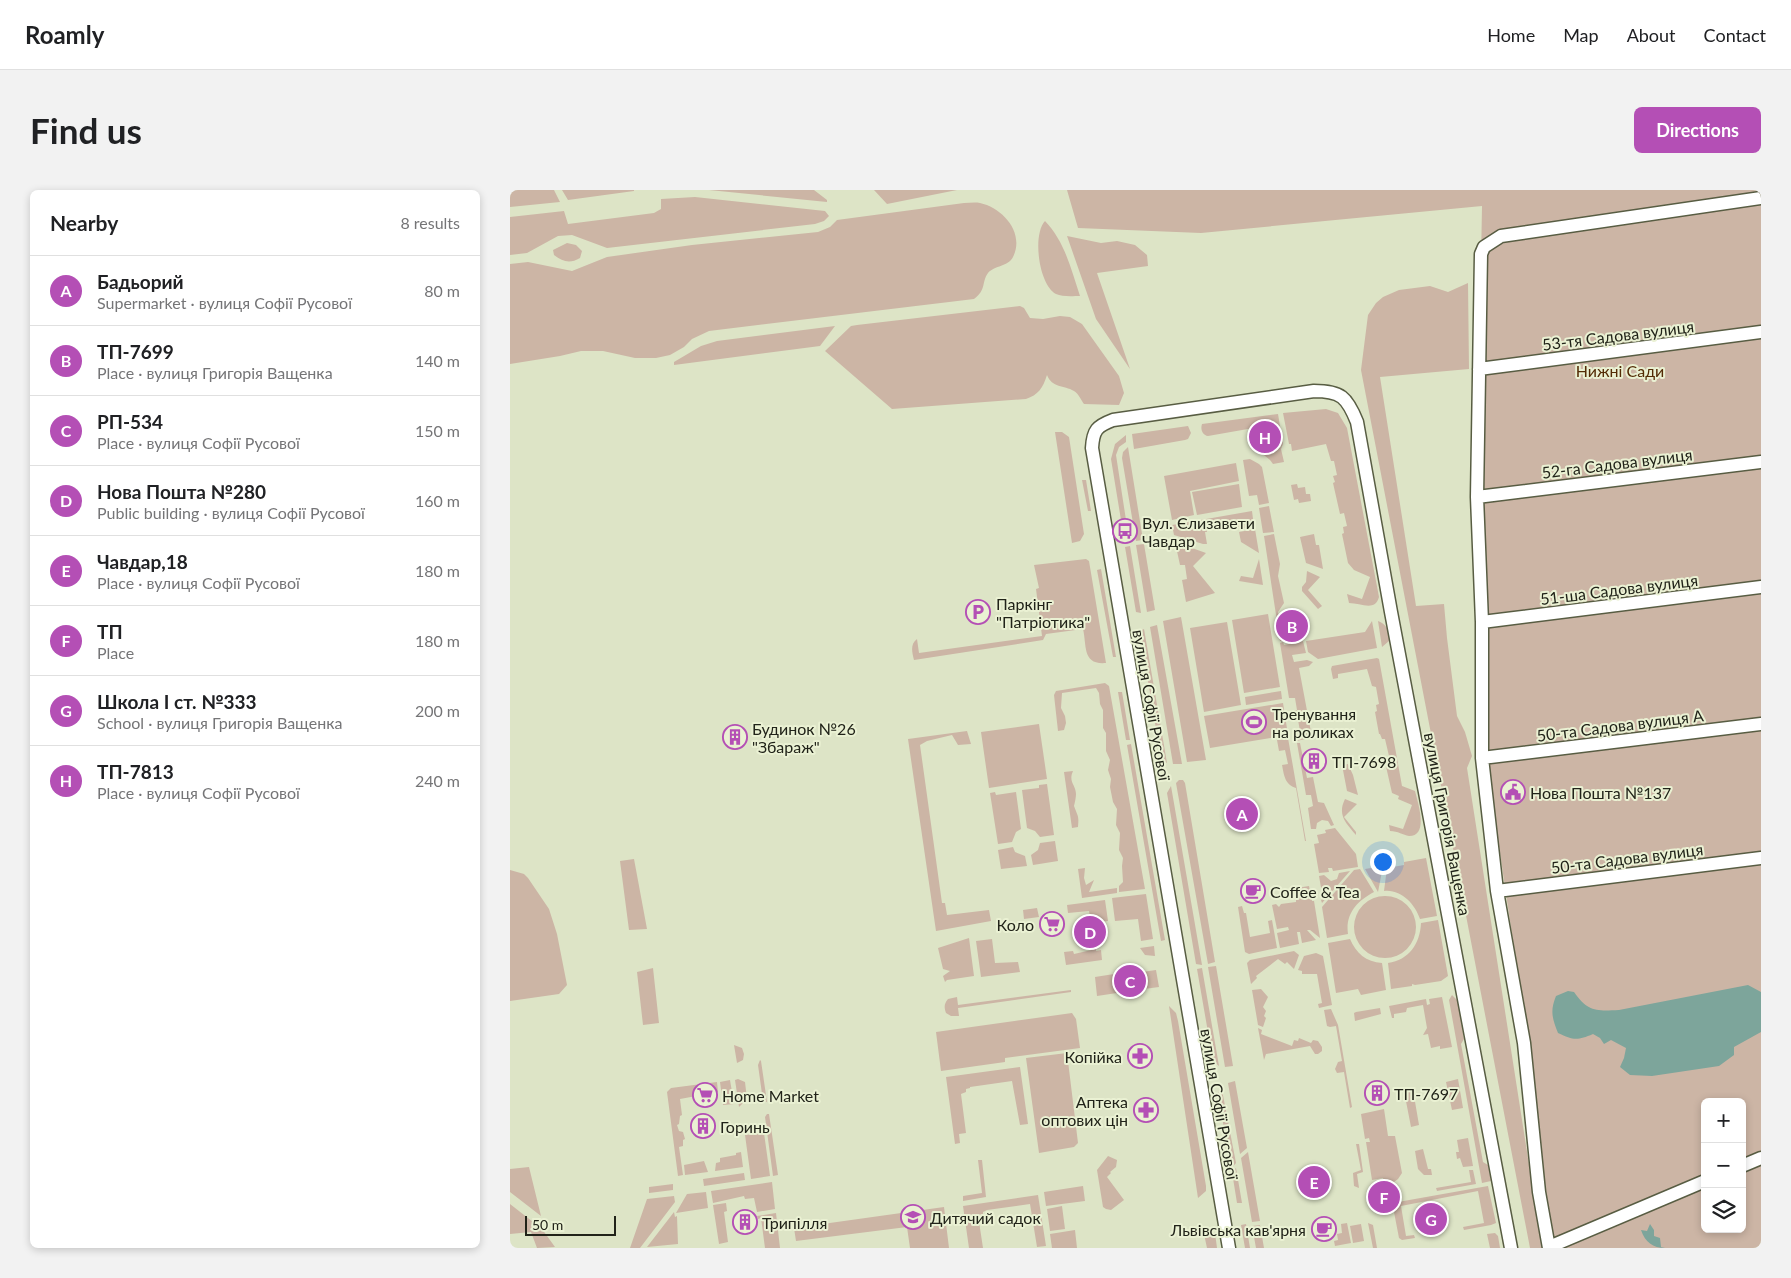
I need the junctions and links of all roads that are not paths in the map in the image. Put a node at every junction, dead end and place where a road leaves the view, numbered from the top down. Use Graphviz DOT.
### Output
graph roads {
  1 [pos="1761,198"];
  2 [pos="1761,332"];
  3 [pos="1479,369"];
  4 [pos="1352,408"];
  5 [pos="1761,462"];
  6 [pos="1478,497"];
  7 [pos="1761,587"];
  8 [pos="1482,622"];
  9 [pos="1761,724"];
  10 [pos="1482,758"];
  11 [pos="1761,858"];
  12 [pos="1497,891"];
  13 [pos="1761,1158"];
  14 [pos="1746,1164"];
  15 [pos="1701,1183"];
  16 [pos="1228,1248"];
  17 [pos="1511,1248"];
  18 [pos="1549,1248"];
  1 -- 3 [label="street"];
  2 -- 3 [label="street, 53-тя Садова вулиця"];
  3 -- 6 [label="street"];
  4 -- 16 [label="street, вулиця Софії Русової"];
  4 -- 17 [label="street, вулиця Григорія Ващенка"];
  5 -- 6 [label="street, 52-га Садова вулиця"];
  6 -- 8 [label="street"];
  7 -- 8 [label="street, 51-ша Садова вулиця"];
  8 -- 10 [label="street"];
  9 -- 10 [label="street, 50-та Садова вулиця А"];
  10 -- 12 [label="street"];
  11 -- 12 [label="street, 50-та Садова вулиця"];
  12 -- 18 [label="street"];
  13 -- 14 [label="street"];
  15 -- 18 [label="street"];
}
